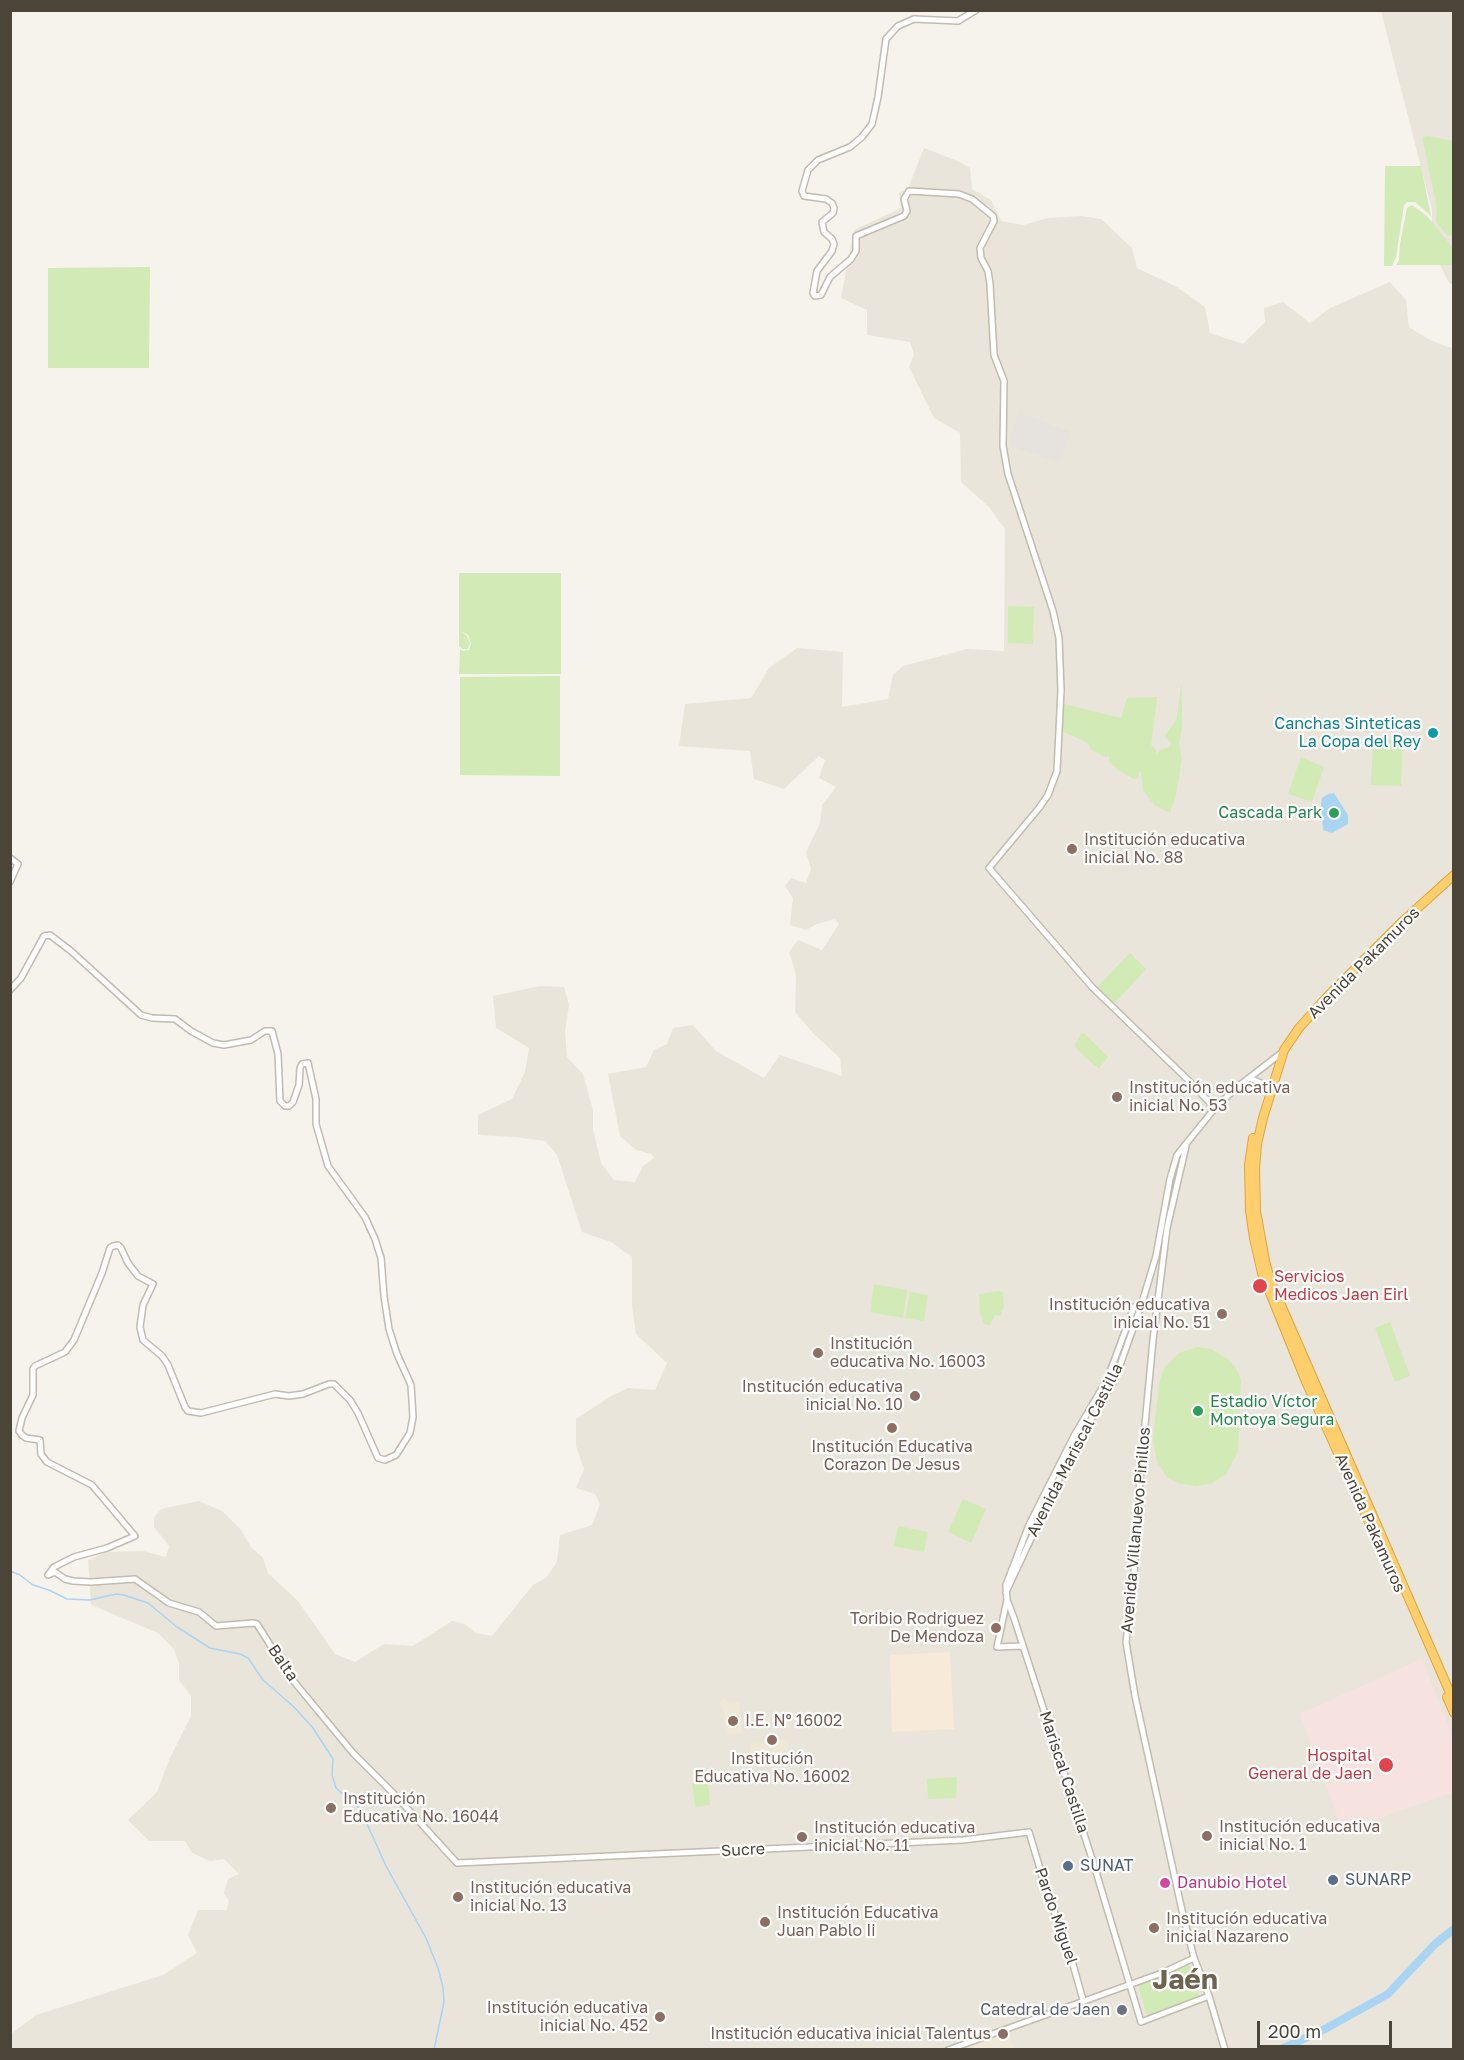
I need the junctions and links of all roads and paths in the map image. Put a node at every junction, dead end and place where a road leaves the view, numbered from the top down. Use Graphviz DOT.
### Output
graph roads {
  1 [pos="976,10"];
  2 [pos="10,858"];
  3 [pos="1454,875"];
  4 [pos="10,882"];
  5 [pos="10,990"];
  6 [pos="1283,1054"];
  7 [pos="1250,1078"];
  8 [pos="1270,1086"];
  9 [pos="1215,1108"];
  10 [pos="1186,1146"];
  11 [pos="1006,1592"];
  12 [pos="1007,1600"];
  13 [pos="1022,1646"];
  14 [pos="1454,1702"];
  15 [pos="1454,1713"];
  16 [pos="1029,1832"];
  17 [pos="457,1863"];
  18 [pos="1194,1958"];
  19 [pos="1129,1984"];
  20 [pos="1209,1996"];
  21 [pos="1083,2000"];
  22 [pos="948,2049"];
  23 [pos="1225,2049"];
  1 -- 9 [label="street"];
  2 -- 4 [label="street"];
  3 -- 6 [label="highway, Avenida Pakamuros"];
  5 -- 17 [label="street, Balta"];
  6 -- 7 [label="street"];
  6 -- 8 [label="highway, Avenida Pakamuros"];
  7 -- 8 [label="street"];
  7 -- 9 [label="street"];
  8 -- 14 [label="highway, Avenida Pakamuros"];
  8 -- 15 [label="highway, Avenida Pakamuros"];
  9 -- 10 [label="street"];
  10 -- 11 [label="street, Avenida Mariscal Castilla"];
  10 -- 18 [label="street, Avenida Villanuevo Pinillos"];
  11 -- 12 [label="street, Mariscal Castilla"];
  12 -- 13 [label="street, Mariscal Castilla"];
  12 -- 13 [label="street"];
  13 -- 19 [label="street, Mariscal Castilla"];
  16 -- 17 [label="street, Sucre"];
  16 -- 21 [label="street, Pardo Miguel"];
  18 -- 19 [label="street"];
  18 -- 20 [label="street, Avenida Villanuevo Pinillos"];
  19 -- 20 [label="street, Mariscal Castilla"];
  19 -- 21 [label="street"];
  20 -- 23 [label="street, Avenida Villanuevo Pinillos"];
  21 -- 22 [label="street"];
}
